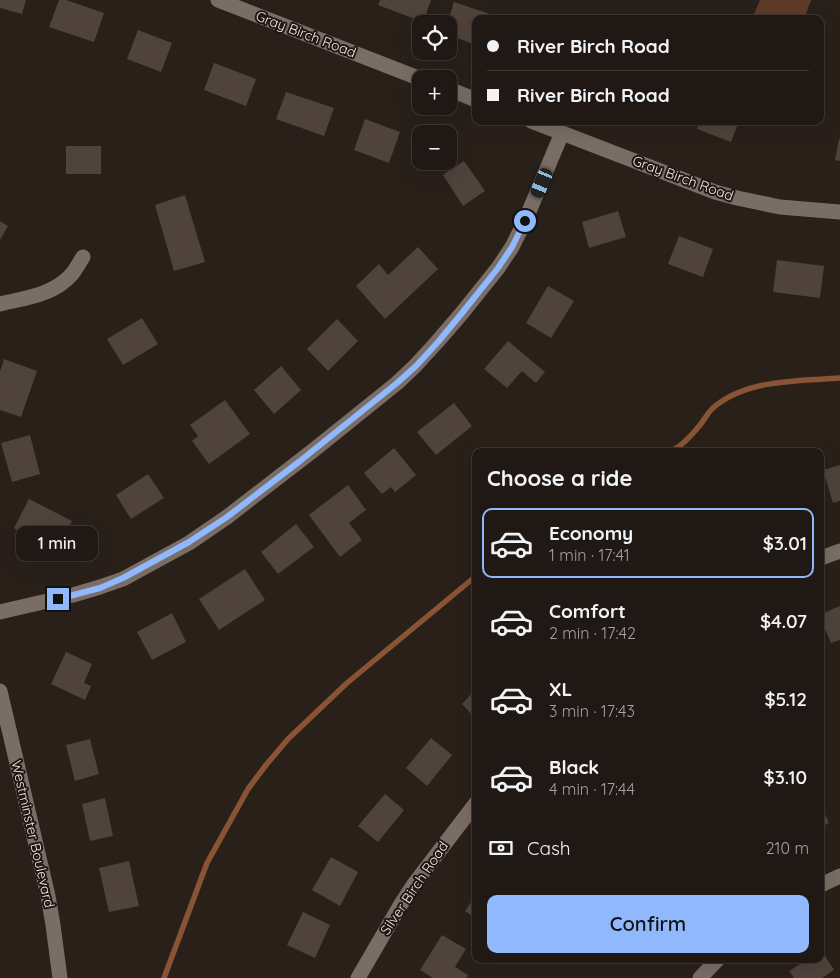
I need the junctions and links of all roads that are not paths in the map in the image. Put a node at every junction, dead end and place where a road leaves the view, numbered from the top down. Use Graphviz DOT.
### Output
graph roads {
  1 [pos="218,0"];
  2 [pos="412,75"];
  3 [pos="457,92"];
  4 [pos="472,98"];
  5 [pos="541,125"];
  6 [pos="562,133"];
  7 [pos="840,212"];
  8 [pos="83,257"];
  9 [pos="0,304"];
  10 [pos="840,551"];
  11 [pos="824,557"];
  12 [pos="0,612"];
  13 [pos="0,691"];
  14 [pos="472,807"];
  15 [pos="840,876"];
  16 [pos="824,884"];
  17 [pos="714,963"];
  18 [pos="60,978"];
  19 [pos="358,978"];
  20 [pos="700,978"];
  1 -- 2 [label="street, Gray Birch Road"];
  3 -- 4 [label="street"];
  5 -- 6 [label="street, Gray Birch Road"];
  6 -- 7 [label="street, Gray Birch Road"];
  6 -- 12 [label="street"];
  8 -- 9 [label="street"];
  10 -- 11 [label="street"];
  13 -- 18 [label="street, Westminster Boulevard"];
  14 -- 19 [label="street, Silver Birch Road"];
  15 -- 16 [label="street"];
  17 -- 20 [label="street"];
}
